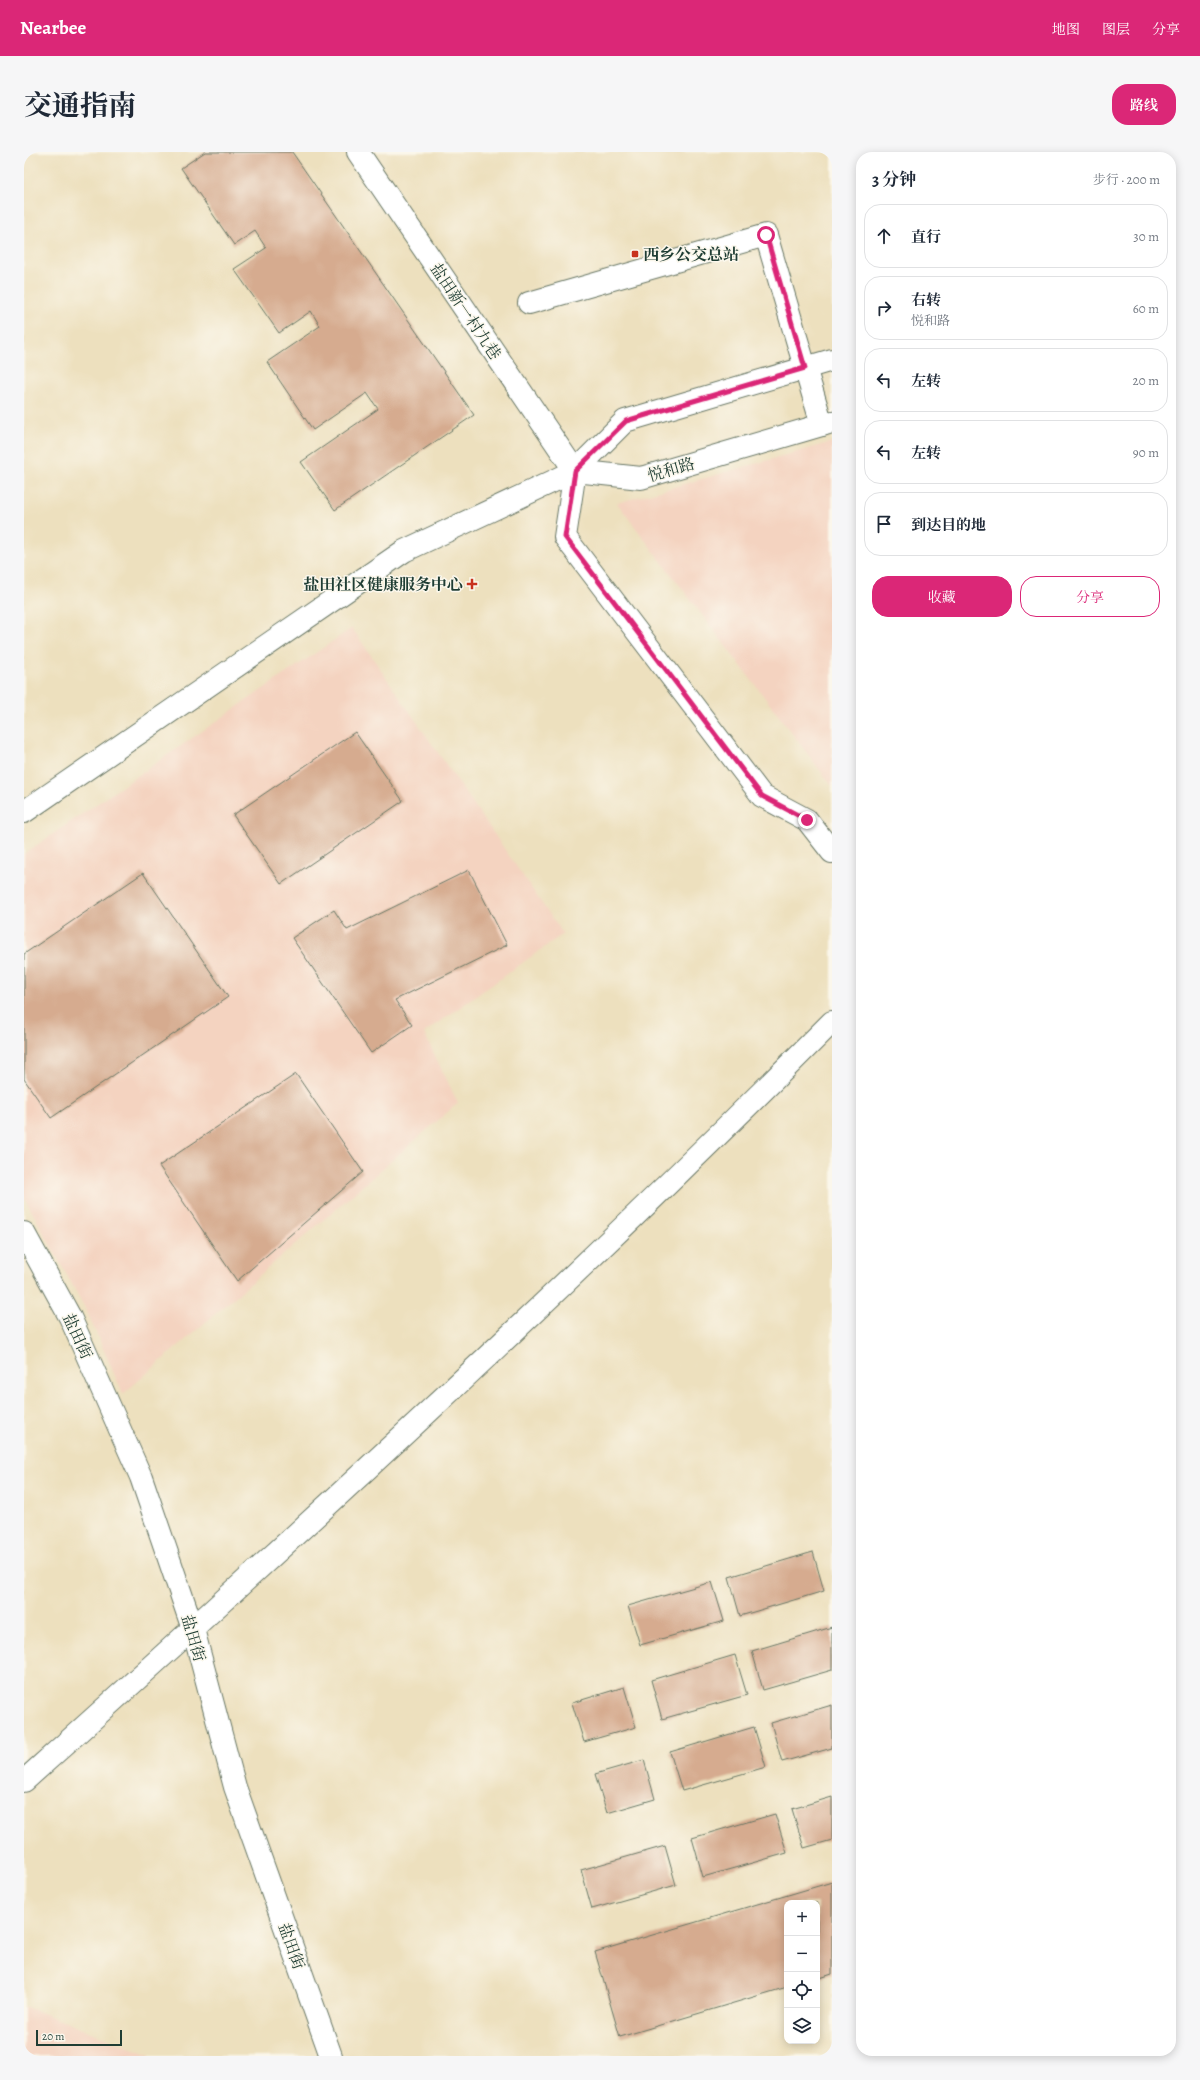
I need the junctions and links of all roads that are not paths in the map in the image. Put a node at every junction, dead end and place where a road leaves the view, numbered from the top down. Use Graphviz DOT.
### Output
graph roads {
  1 [pos="358,152"];
  2 [pos="529,303"];
  3 [pos="832,360"];
  4 [pos="805,368"];
  5 [pos="827,424"];
  6 [pos="575,471"];
  7 [pos="24,812"];
  8 [pos="832,852"];
  9 [pos="832,1022"];
  10 [pos="24,1233"];
  11 [pos="193,1629"];
  12 [pos="24,1781"];
  13 [pos="331,2056"];
  1 -- 6 [label="street, 盐田新一村九巷"];
  2 -- 4 [label="street"];
  3 -- 4 [label="street"];
  4 -- 5 [label="street"];
  4 -- 6 [label="street"];
  5 -- 6 [label="street, 悦和路"];
  6 -- 7 [label="street"];
  6 -- 8 [label="street"];
  9 -- 11 [label="street"];
  10 -- 11 [label="street, 盐田街"];
  11 -- 12 [label="street"];
  11 -- 13 [label="street, 盐田街"];
}
